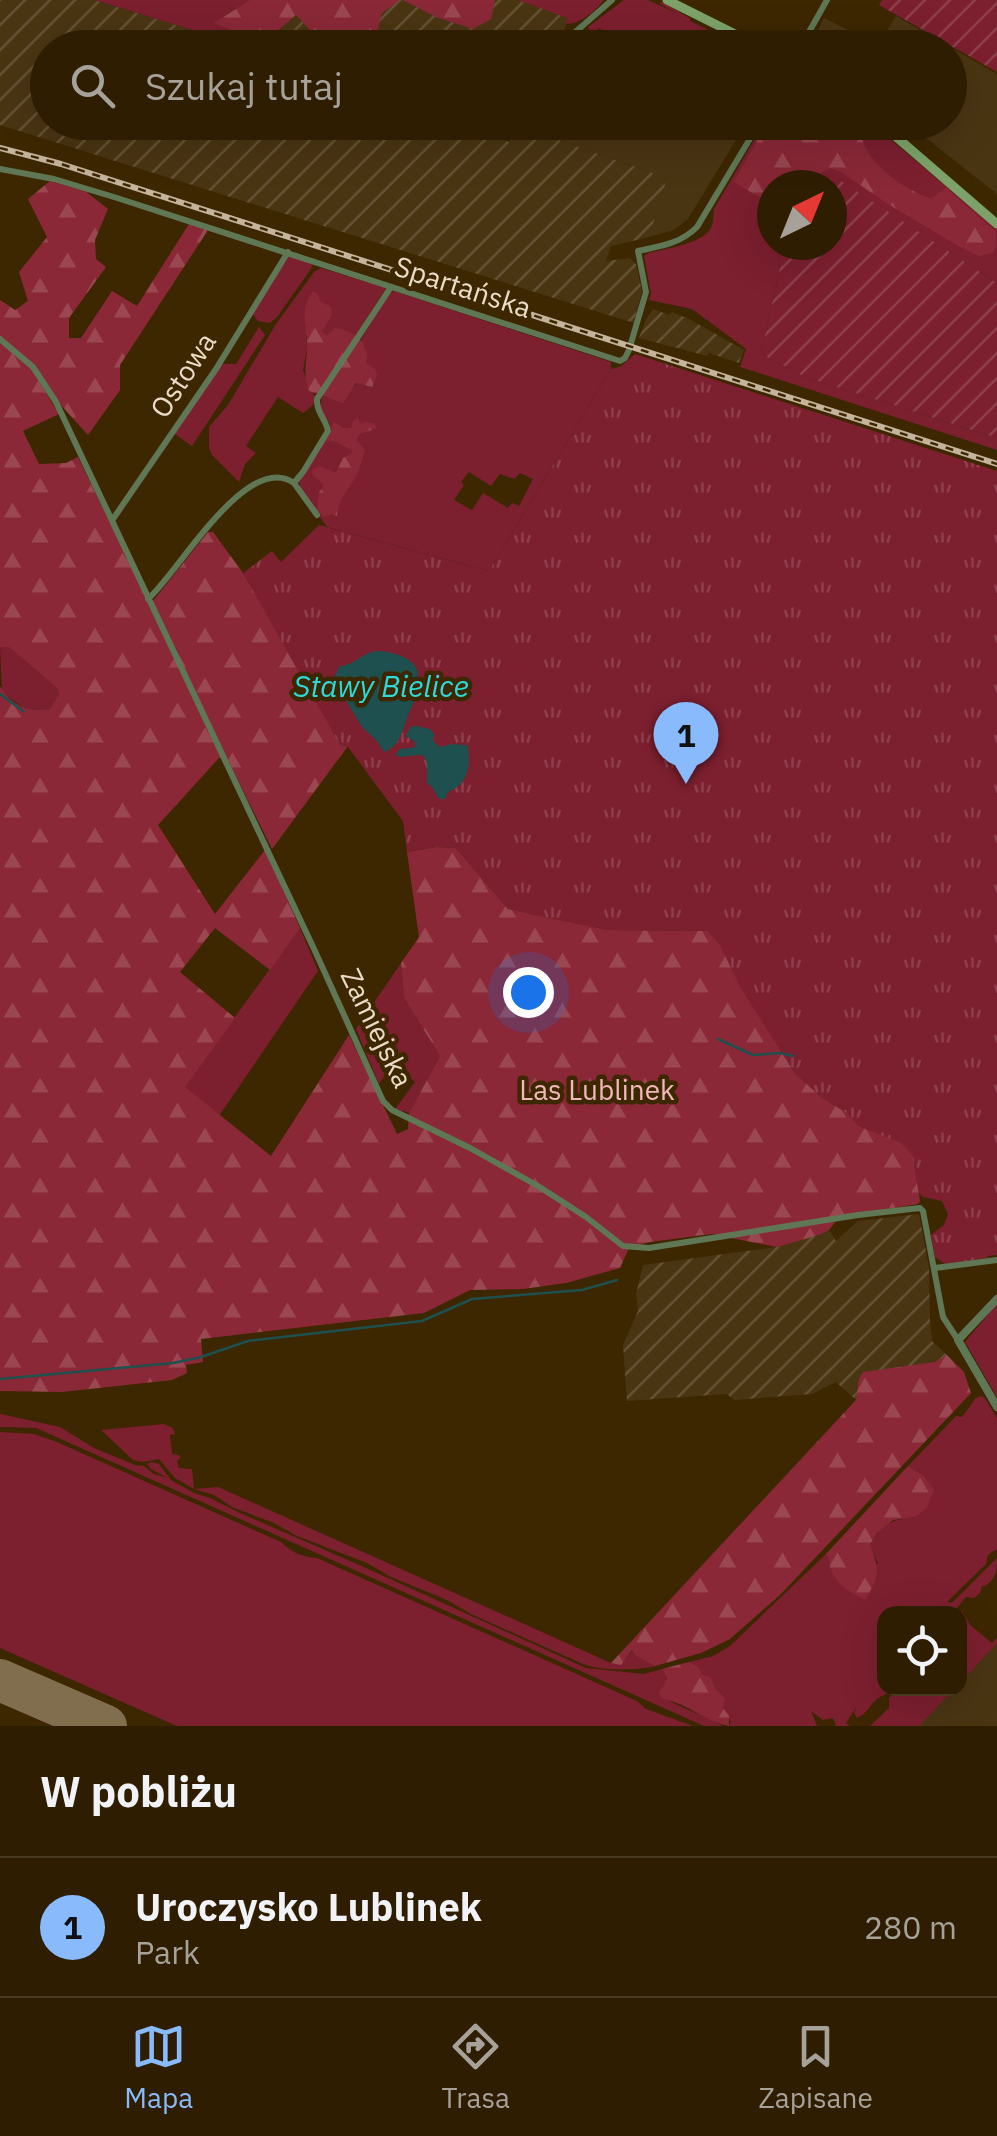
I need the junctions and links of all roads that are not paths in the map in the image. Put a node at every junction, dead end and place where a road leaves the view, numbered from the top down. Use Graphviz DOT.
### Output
graph roads {
  1 [pos="612,0"];
  2 [pos="668,0"];
  3 [pos="828,0"];
  4 [pos="578,30"];
  5 [pos="727,30"];
  6 [pos="810,30"];
  7 [pos="750,140"];
  8 [pos="900,140"];
  9 [pos="0,169"];
  10 [pos="997,224"];
  11 [pos="288,252"];
  12 [pos="391,287"];
  13 [pos="0,338"];
  14 [pos="294,484"];
  15 [pos="317,514"];
  16 [pos="112,520"];
  17 [pos="148,600"];
  18 [pos="997,1260"];
  19 [pos="935,1268"];
  20 [pos="997,1299"];
  21 [pos="958,1340"];
  22 [pos="997,1407"];
  1 -- 4 [label="street"];
  2 -- 5 [label="main road"];
  3 -- 6 [label="street"];
  7 -- 12 [label="street, Spartańska"];
  8 -- 10 [label="main road"];
  9 -- 11 [label="street, Spartańska"];
  11 -- 12 [label="street, Spartańska"];
  11 -- 16 [label="street, Ostowa"];
  12 -- 14 [label="street"];
  13 -- 16 [label="street, Zamiejska"];
  14 -- 15 [label="street"];
  14 -- 17 [label="street"];
  16 -- 17 [label="street, Zamiejska"];
  17 -- 19 [label="street, Zamiejska"];
  18 -- 19 [label="street"];
  19 -- 21 [label="street, Zamiejska"];
  20 -- 21 [label="street"];
  21 -- 22 [label="street"];
}
